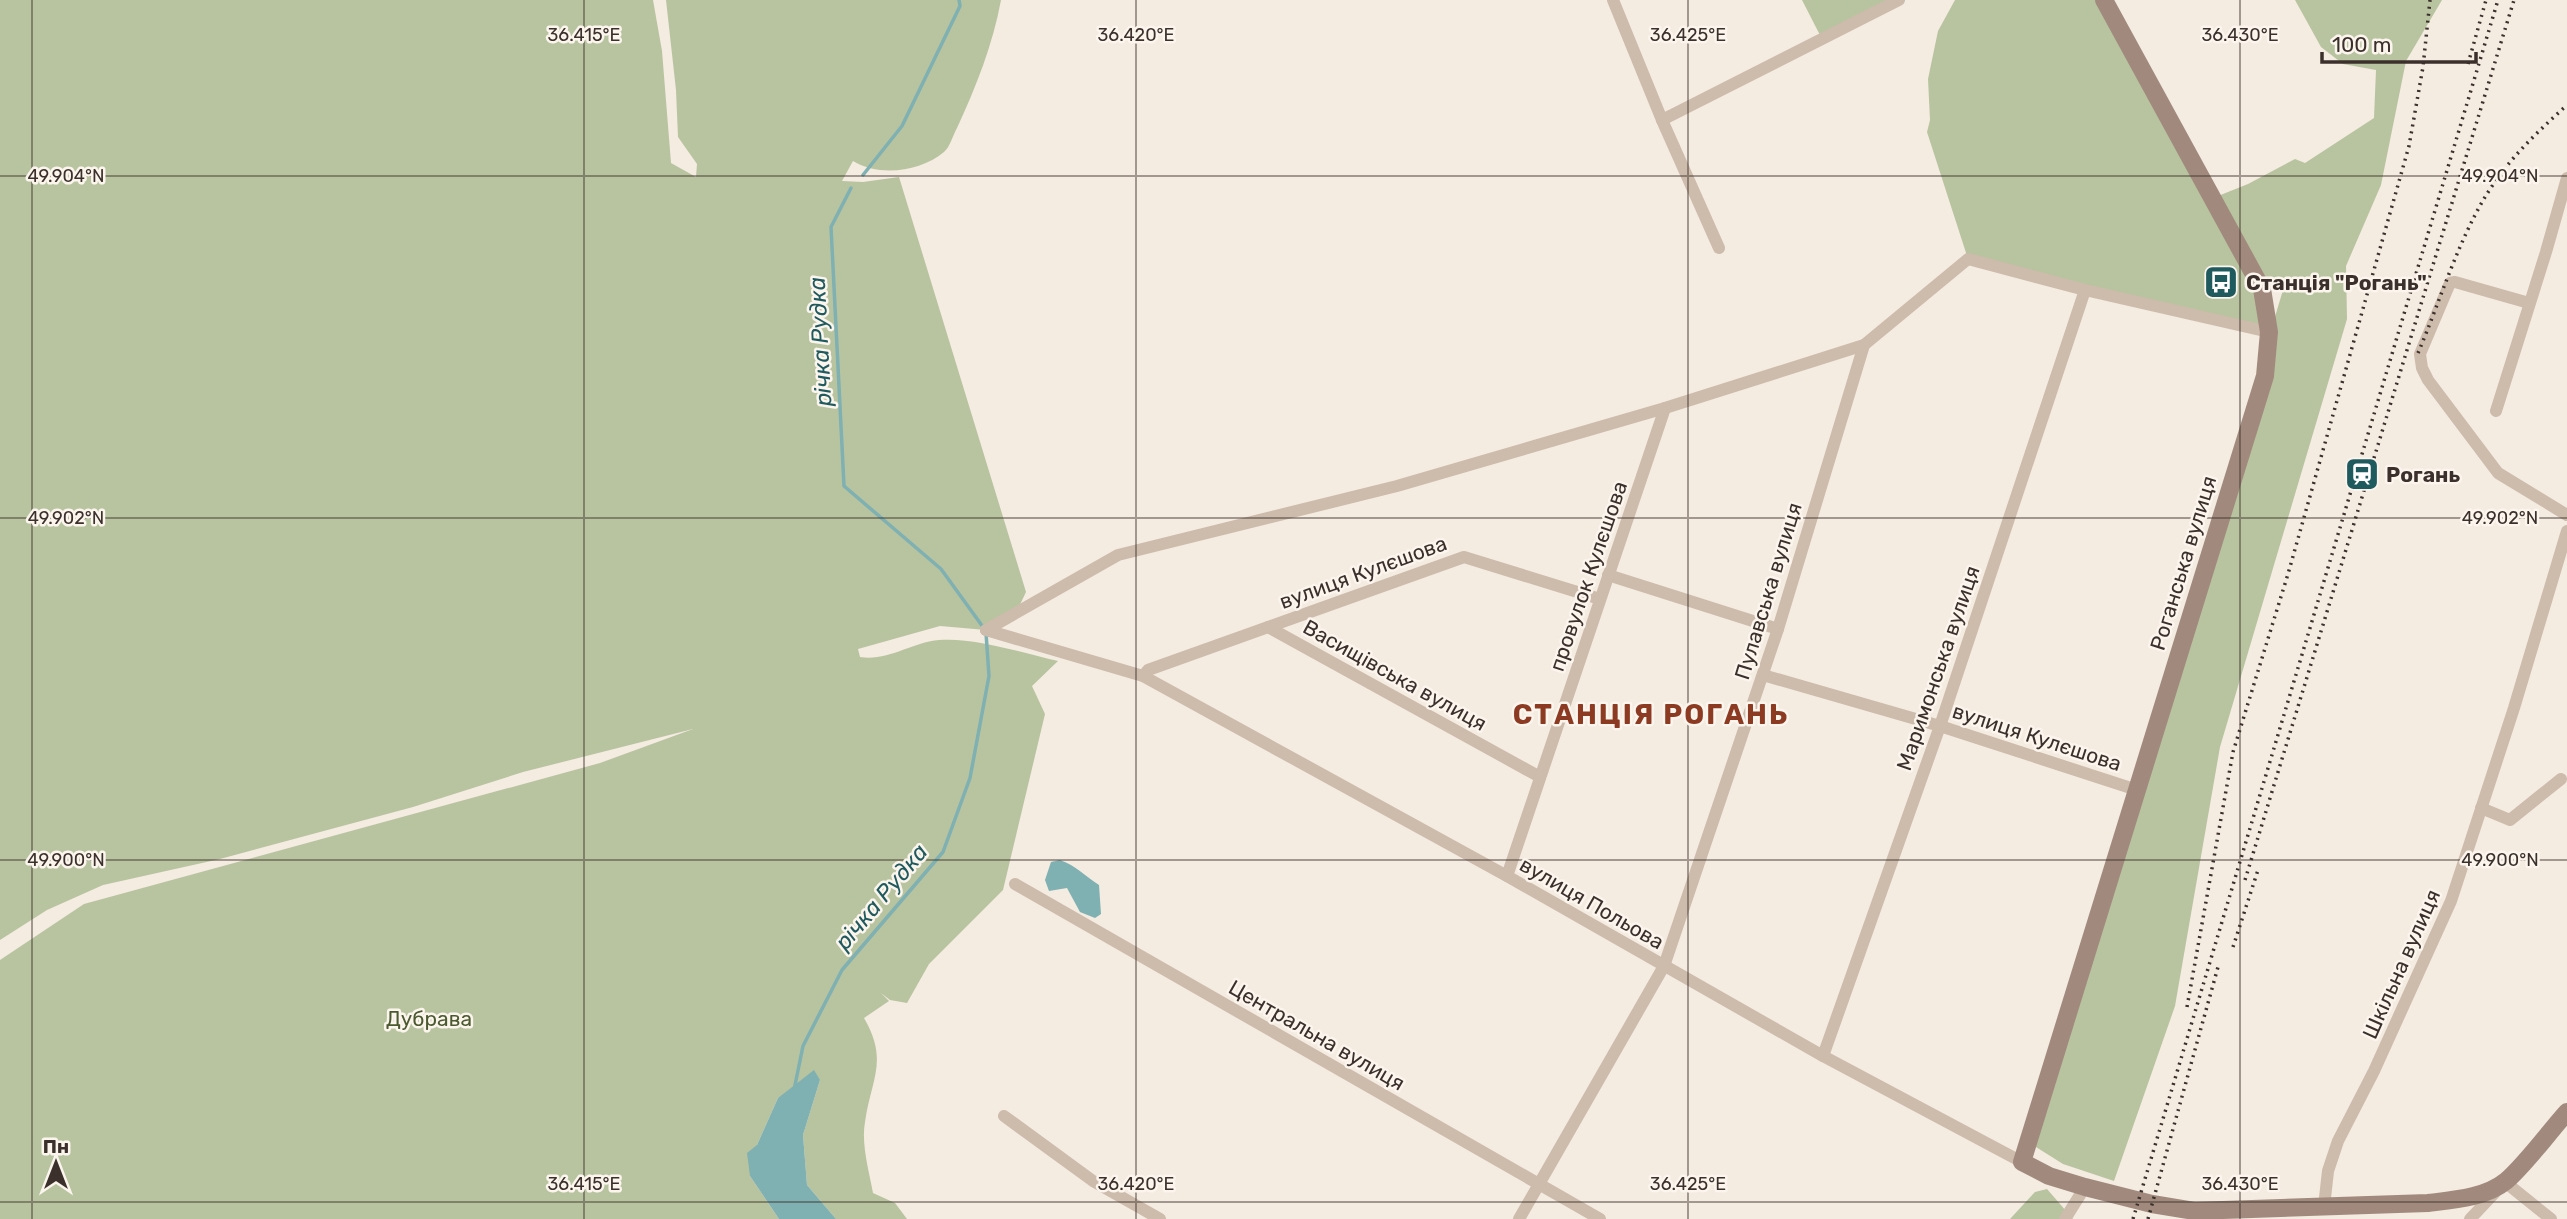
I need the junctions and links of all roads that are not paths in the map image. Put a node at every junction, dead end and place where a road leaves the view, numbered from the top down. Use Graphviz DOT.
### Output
graph roads {
  1 [pos="1613,0"];
  2 [pos="1899,0"];
  3 [pos="2104,0"];
  4 [pos="1662,120"];
  5 [pos="2567,178"];
  6 [pos="1719,248"];
  7 [pos="2085,290"];
  8 [pos="2529,303"];
  9 [pos="2269,332"];
  10 [pos="1864,345"];
  11 [pos="1665,408"];
  12 [pos="2496,411"];
  13 [pos="2567,515"];
  14 [pos="2567,531"];
  15 [pos="1608,575"];
  16 [pos="1600,599"];
  17 [pos="1268,627"];
  18 [pos="1778,629"];
  19 [pos="1763,675"];
  20 [pos="1143,676"];
  21 [pos="1940,726"];
  22 [pos="1540,777"];
  23 [pos="2561,779"];
  24 [pos="2137,790"];
  25 [pos="2482,808"];
  26 [pos="1507,876"];
  27 [pos="1015,884"];
  28 [pos="1664,966"];
  29 [pos="1823,1055"];
  30 [pos="2567,1112"];
  31 [pos="1004,1116"];
  32 [pos="2022,1162"];
  33 [pos="2505,1182"];
  34 [pos="1538,1184"];
  35 [pos="2085,1187"];
  36 [pos="2324,1207"];
  37 [pos="2193,1215"];
  38 [pos="1160,1219"];
  39 [pos="1519,1219"];
  40 [pos="1600,1219"];
  41 [pos="2065,1219"];
  42 [pos="2470,1219"];
  43 [pos="2551,1219"];
  1 -- 4 [label="street"];
  2 -- 4 [label="street"];
  3 -- 9 [label="street, Роганська вулиця"];
  4 -- 6 [label="street"];
  5 -- 8 [label="street"];
  7 -- 9 [label="street"];
  7 -- 10 [label="street"];
  7 -- 21 [label="street, Маримонська вулиця"];
  8 -- 12 [label="street"];
  8 -- 13 [label="street"];
  9 -- 24 [label="street, Роганська вулиця"];
  10 -- 11 [label="street"];
  10 -- 18 [label="street, Пулавська вулиця"];
  11 -- 15 [label="street, провулок Кулєшова"];
  11 -- 20 [label="street, вулиця Польова"];
  14 -- 25 [label="street, Шкільна вулиця"];
  15 -- 16 [label="street, провулок Кулєшова"];
  15 -- 18 [label="street"];
  16 -- 17 [label="street, вулиця Кулєшова"];
  16 -- 22 [label="street, провулок Кулєшова"];
  17 -- 20 [label="street, вулиця Кулєшова"];
  17 -- 22 [label="street, Васищівська вулиця"];
  18 -- 19 [label="street, Пулавська вулиця"];
  19 -- 21 [label="street, вулиця Кулєшова"];
  19 -- 28 [label="street, Пулавська вулиця"];
  20 -- 26 [label="street, вулиця Польова"];
  21 -- 24 [label="street, вулиця Кулєшова"];
  21 -- 29 [label="street, Маримонська вулиця"];
  22 -- 26 [label="street, провулок Кулєшова"];
  23 -- 25 [label="street"];
  24 -- 32 [label="street, Роганська вулиця"];
  25 -- 36 [label="street, Шкільна вулиця"];
  26 -- 28 [label="street, вулиця Польова"];
  27 -- 34 [label="street, Центральна вулиця"];
  28 -- 29 [label="street, вулиця Польова"];
  28 -- 34 [label="street, Пулавська вулиця"];
  29 -- 32 [label="street, вулиця Польова"];
  30 -- 33 [label="street"];
  31 -- 38 [label="street"];
  32 -- 35 [label="street"];
  33 -- 36 [label="street"];
  33 -- 42 [label="street"];
  33 -- 43 [label="street"];
  34 -- 39 [label="street, Пулавська вулиця"];
  34 -- 40 [label="street, Центральна вулиця"];
  35 -- 37 [label="street"];
  35 -- 41 [label="street"];
  36 -- 37 [label="street"];
}
